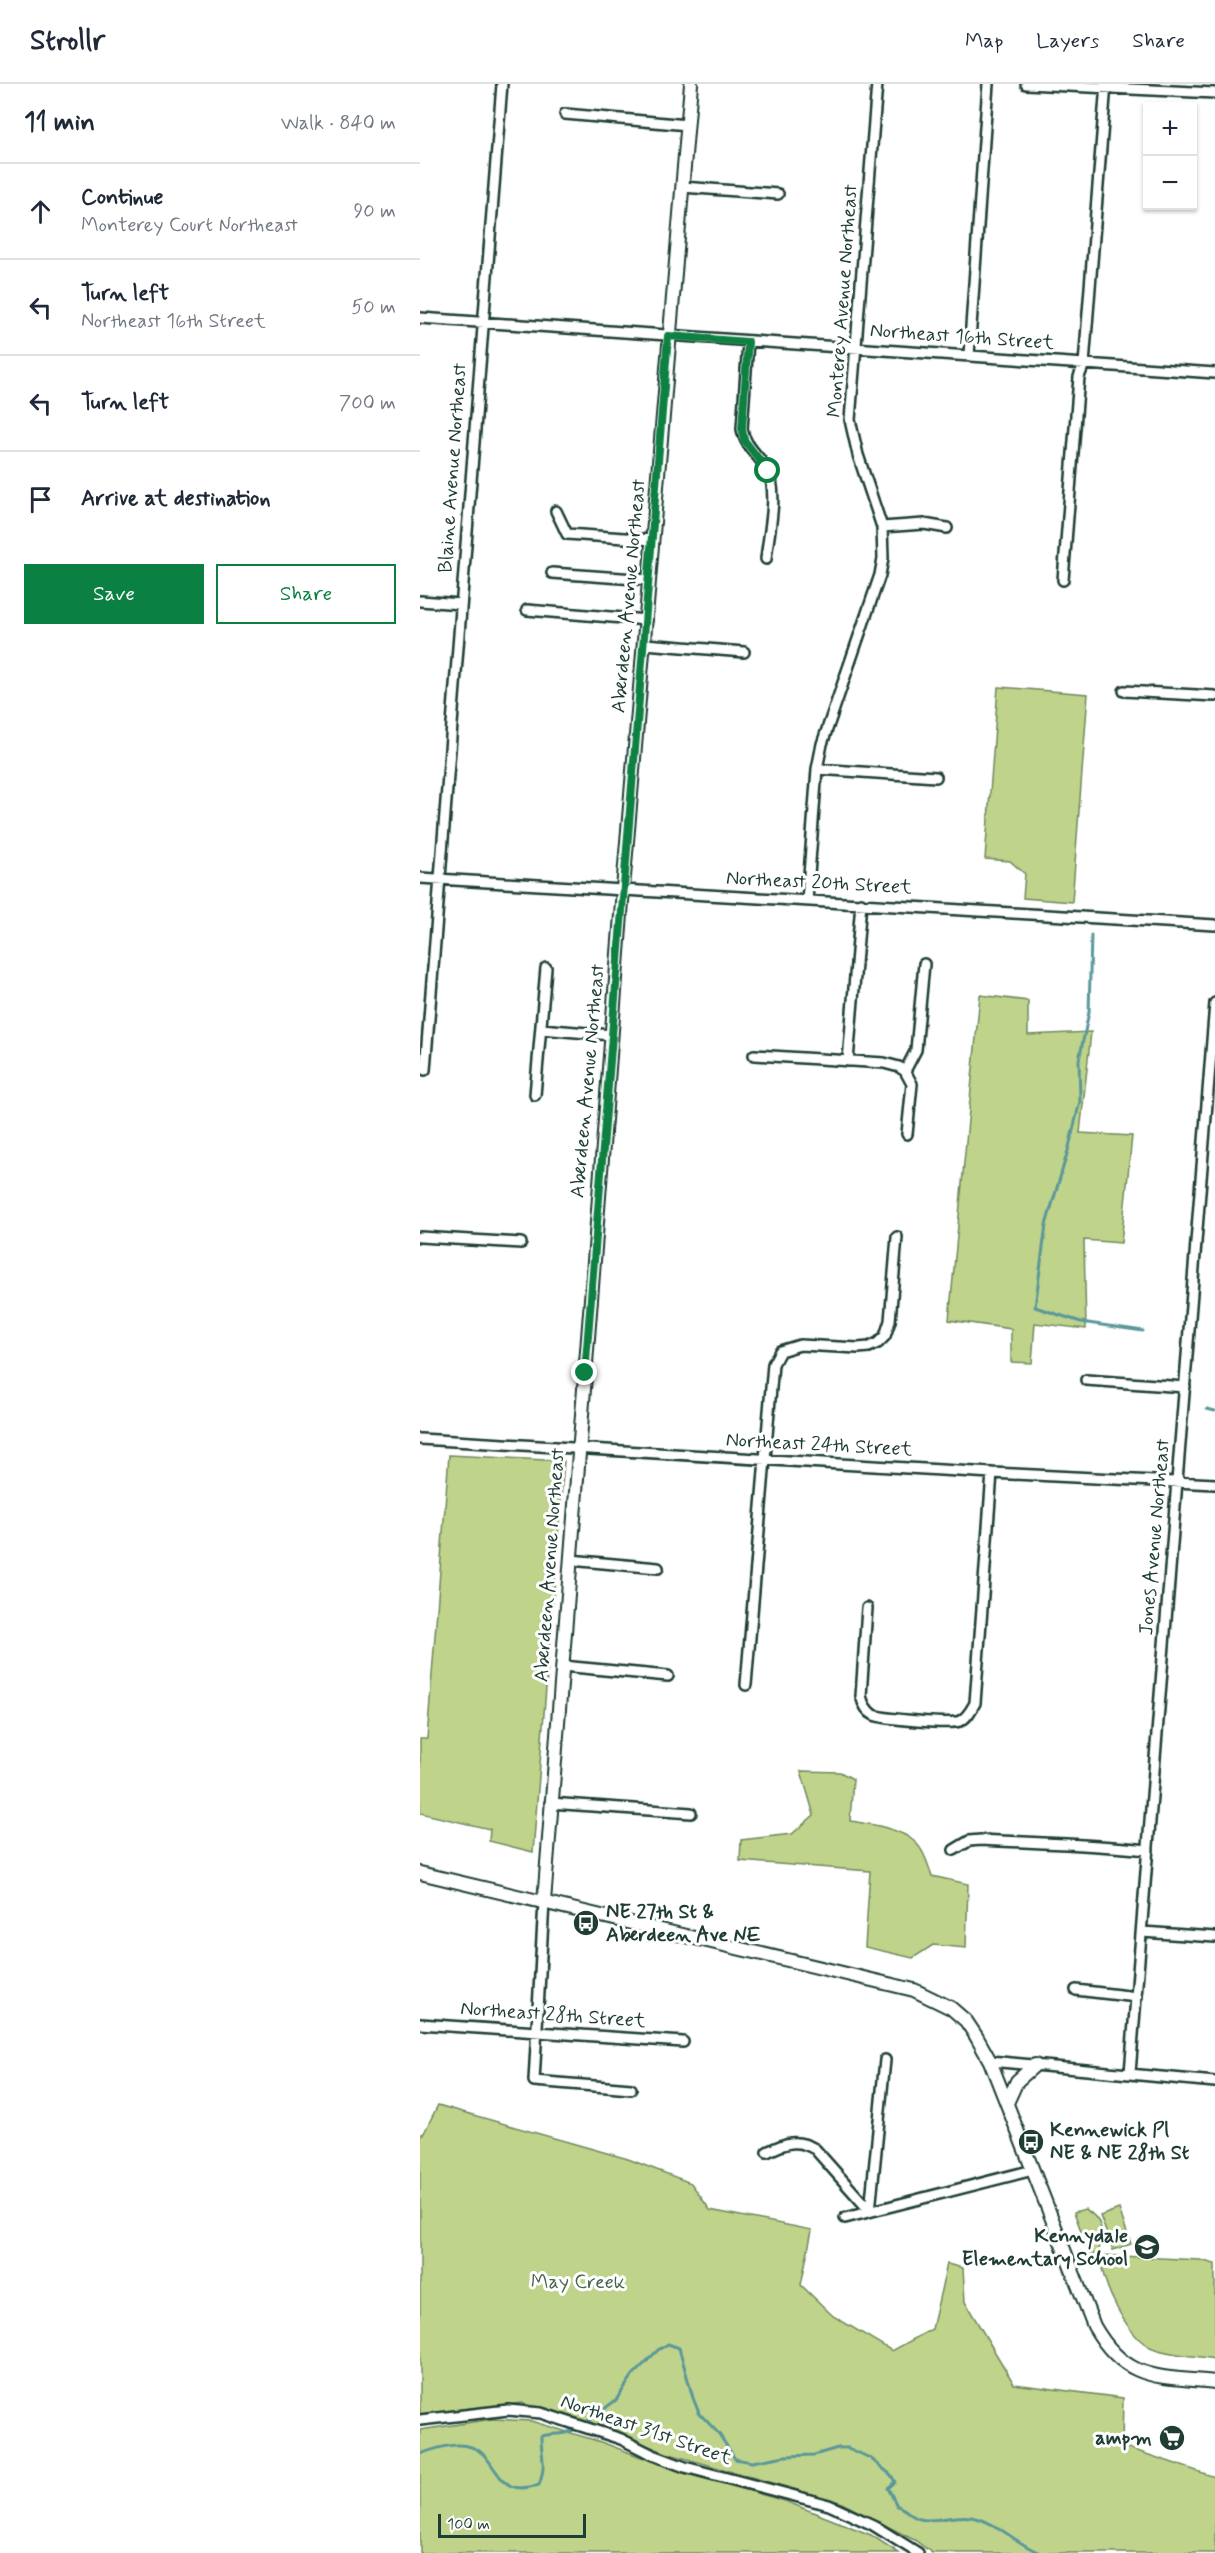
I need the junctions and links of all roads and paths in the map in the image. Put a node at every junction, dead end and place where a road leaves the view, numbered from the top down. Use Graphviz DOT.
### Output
graph roads {
  1 [pos="502,84"];
  2 [pos="691,84"];
  3 [pos="877,84"];
  4 [pos="988,84"];
  5 [pos="1026,84"];
  6 [pos="1106,86"];
  7 [pos="1215,93"];
  8 [pos="565,114"];
  9 [pos="688,125"];
  10 [pos="682,187"];
  11 [pos="778,194"];
  12 [pos="420,318"];
  13 [pos="483,323"];
  14 [pos="668,336"];
  15 [pos="748,342"];
  16 [pos="856,348"];
  17 [pos="969,355"];
  18 [pos="1084,364"];
  19 [pos="1215,373"];
  20 [pos="556,511"];
  21 [pos="882,527"];
  22 [pos="947,528"];
  23 [pos="653,540"];
  24 [pos="766,559"];
  25 [pos="552,573"];
  26 [pos="650,580"];
  27 [pos="1063,580"];
  28 [pos="420,601"];
  29 [pos="461,604"];
  30 [pos="527,610"];
  31 [pos="647,620"];
  32 [pos="645,644"];
  33 [pos="744,652"];
  34 [pos="1124,690"];
  35 [pos="1215,696"];
  36 [pos="818,769"];
  37 [pos="936,777"];
  38 [pos="420,878"];
  39 [pos="441,879"];
  40 [pos="623,889"];
  41 [pos="807,901"];
  42 [pos="861,903"];
  43 [pos="1215,925"];
  44 [pos="924,964"];
  45 [pos="546,968"];
  46 [pos="1215,1003"];
  47 [pos="541,1029"];
  48 [pos="611,1035"];
  49 [pos="754,1055"];
  50 [pos="848,1061"];
  51 [pos="425,1070"];
  52 [pos="905,1071"];
  53 [pos="535,1095"];
  54 [pos="907,1134"];
  55 [pos="420,1237"];
  56 [pos="897,1237"];
  57 [pos="521,1243"];
  58 [pos="1086,1380"];
  59 [pos="1185,1387"];
  60 [pos="420,1439"];
  61 [pos="579,1448"];
  62 [pos="765,1460"];
  63 [pos="992,1473"];
  64 [pos="1178,1481"];
  65 [pos="1215,1484"];
  66 [pos="570,1560"];
  67 [pos="658,1568"];
  68 [pos="867,1608"];
  69 [pos="562,1666"];
  70 [pos="668,1676"];
  71 [pos="746,1685"];
  72 [pos="550,1803"];
  73 [pos="691,1814"];
  74 [pos="954,1850"];
  75 [pos="1148,1850"];
  76 [pos="420,1873"];
  77 [pos="544,1902"];
  78 [pos="1142,1932"];
  79 [pos="1215,1937"];
  80 [pos="1076,1990"];
  81 [pos="1137,1996"];
  82 [pos="420,2024"];
  83 [pos="537,2032"];
  84 [pos="683,2042"];
  85 [pos="885,2060"];
  86 [pos="990,2061"];
  87 [pos="1035,2065"];
  88 [pos="1130,2073"];
  89 [pos="1215,2082"];
  90 [pos="631,2089"];
  91 [pos="1007,2103"];
  92 [pos="767,2152"];
  93 [pos="1033,2170"];
  94 [pos="870,2211"];
  95 [pos="845,2218"];
  96 [pos="1215,2382"];
  97 [pos="420,2420"];
  98 [pos="918,2553"];
  1 -- 13 [label="street, Blaine Avenue Northeast"];
  2 -- 9 [label="street, Aberdeen Avenue Northeast"];
  3 -- 16 [label="street, Monterey Avenue Northeast"];
  4 -- 17 [label="street"];
  5 -- 6 [label="street"];
  6 -- 7 [label="street"];
  6 -- 18 [label="street"];
  8 -- 9 [label="street"];
  9 -- 10 [label="street, Aberdeen Avenue Northeast"];
  10 -- 11 [label="street"];
  10 -- 14 [label="street, Aberdeen Avenue Northeast"];
  12 -- 13 [label="street, Northeast 16th Street"];
  13 -- 14 [label="street, Northeast 16th Street"];
  13 -- 29 [label="street, Blaine Avenue Northeast"];
  14 -- 15 [label="street, Northeast 16th Street"];
  14 -- 23 [label="street, Aberdeen Avenue Northeast"];
  15 -- 16 [label="street, Northeast 16th Street"];
  15 -- 24 [label="street"];
  16 -- 17 [label="street, Northeast 16th Street"];
  16 -- 21 [label="street, Monterey Avenue Northeast"];
  17 -- 18 [label="street, Northeast 16th Street"];
  18 -- 19 [label="street, Northeast 16th Street"];
  18 -- 27 [label="street"];
  20 -- 23 [label="street"];
  21 -- 22 [label="street"];
  21 -- 36 [label="street, Monterey Avenue Northeast"];
  23 -- 26 [label="street, Aberdeen Avenue Northeast"];
  25 -- 26 [label="street"];
  26 -- 31 [label="street, Aberdeen Avenue Northeast"];
  28 -- 29 [label="street"];
  29 -- 39 [label="street, Blaine Avenue Northeast"];
  30 -- 31 [label="street"];
  31 -- 32 [label="street, Aberdeen Avenue Northeast"];
  32 -- 33 [label="street"];
  32 -- 40 [label="street, Aberdeen Avenue Northeast"];
  34 -- 35 [label="street"];
  36 -- 37 [label="street"];
  36 -- 41 [label="street, Monterey Avenue Northeast"];
  38 -- 39 [label="street, Northeast 20th Street"];
  39 -- 40 [label="street, Northeast 20th Street"];
  39 -- 51 [label="street, Blaine Avenue Northeast"];
  40 -- 41 [label="street, Northeast 20th Street"];
  40 -- 48 [label="street, Aberdeen Avenue Northeast"];
  41 -- 42 [label="street, Northeast 20th Street"];
  42 -- 43 [label="street, Northeast 20th Street"];
  42 -- 50 [label="street"];
  44 -- 52 [label="street"];
  45 -- 47 [label="street"];
  46 -- 59 [label="street, Jones Avenue Northeast"];
  47 -- 48 [label="street"];
  47 -- 53 [label="street"];
  48 -- 61 [label="street, Aberdeen Avenue Northeast"];
  49 -- 50 [label="street"];
  50 -- 52 [label="street"];
  52 -- 54 [label="street"];
  55 -- 57 [label="street"];
  56 -- 62 [label="street"];
  58 -- 59 [label="street"];
  59 -- 64 [label="street, Jones Avenue Northeast"];
  60 -- 61 [label="street, Northeast 24th Street"];
  61 -- 62 [label="street, Northeast 24th Street"];
  61 -- 66 [label="street, Aberdeen Avenue Northeast"];
  62 -- 63 [label="street, Northeast 24th Street"];
  62 -- 71 [label="street"];
  63 -- 64 [label="street, Northeast 24th Street"];
  63 -- 68 [label="street"];
  64 -- 65 [label="street, Northeast 24th Street"];
  64 -- 75 [label="street, Jones Avenue Northeast"];
  66 -- 67 [label="street"];
  66 -- 69 [label="street, Aberdeen Avenue Northeast"];
  69 -- 70 [label="street"];
  69 -- 72 [label="street, Aberdeen Avenue Northeast"];
  72 -- 73 [label="street"];
  72 -- 77 [label="street, Aberdeen Avenue Northeast"];
  74 -- 75 [label="street"];
  75 -- 78 [label="street, Jones Avenue Northeast"];
  76 -- 77 [label="street"];
  77 -- 83 [label="street, Aberdeen Avenue Northeast"];
  77 -- 86 [label="street"];
  78 -- 79 [label="street"];
  78 -- 81 [label="street, Jones Avenue Northeast"];
  80 -- 81 [label="street"];
  81 -- 88 [label="street, Jones Avenue Northeast"];
  82 -- 83 [label="street, Northeast 28th Street"];
  83 -- 84 [label="street, Northeast 28th Street"];
  83 -- 90 [label="street, Aberdeen Avenue Northeast"];
  85 -- 94 [label="street"];
  86 -- 87 [label="street"];
  86 -- 91 [label="street"];
  87 -- 88 [label="street"];
  87 -- 91 [label="street"];
  88 -- 89 [label="street"];
  91 -- 93 [label="street"];
  92 -- 94 [label="street"];
  93 -- 94 [label="street"];
  93 -- 96 [label="street"];
  94 -- 95 [label="street"];
  97 -- 98 [label="street, Northeast 31st Street"];
}
